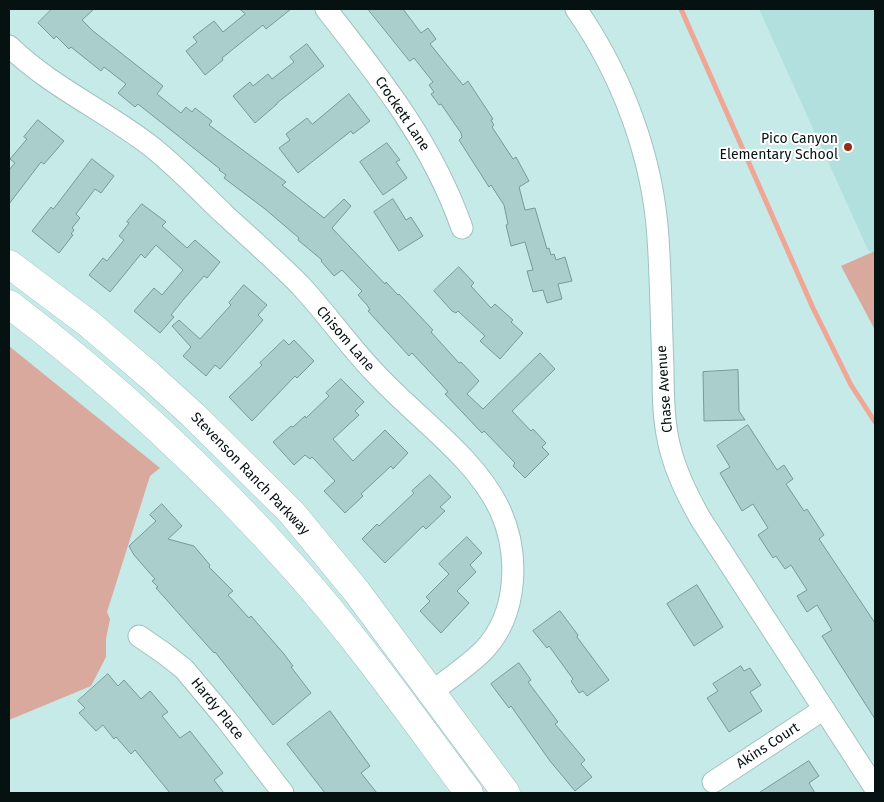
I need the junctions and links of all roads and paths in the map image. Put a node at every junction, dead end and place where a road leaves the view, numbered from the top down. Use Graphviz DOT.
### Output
graph roads {
  1 [pos="326,9"];
  2 [pos="576,9"];
  3 [pos="9,46"];
  4 [pos="462,228"];
  5 [pos="9,264"];
  6 [pos="9,304"];
  7 [pos="139,636"];
  8 [pos="431,692"];
  9 [pos="824,709"];
  10 [pos="713,782"];
  11 [pos="875,788"];
  12 [pos="283,793"];
  13 [pos="469,793"];
  14 [pos="506,793"];
  1 -- 4 [label="street, Crockett Lane"];
  2 -- 9 [label="street, Chase Avenue"];
  3 -- 8 [label="street, Chisom Lane"];
  5 -- 8 [label="main road, Stevenson Ranch Parkway"];
  6 -- 13 [label="main road"];
  7 -- 12 [label="street, Hardy Place"];
  8 -- 14 [label="main road, Stevenson Ranch Parkway"];
  9 -- 10 [label="street, Akins Court"];
  9 -- 11 [label="street, Chase Avenue"];
}
